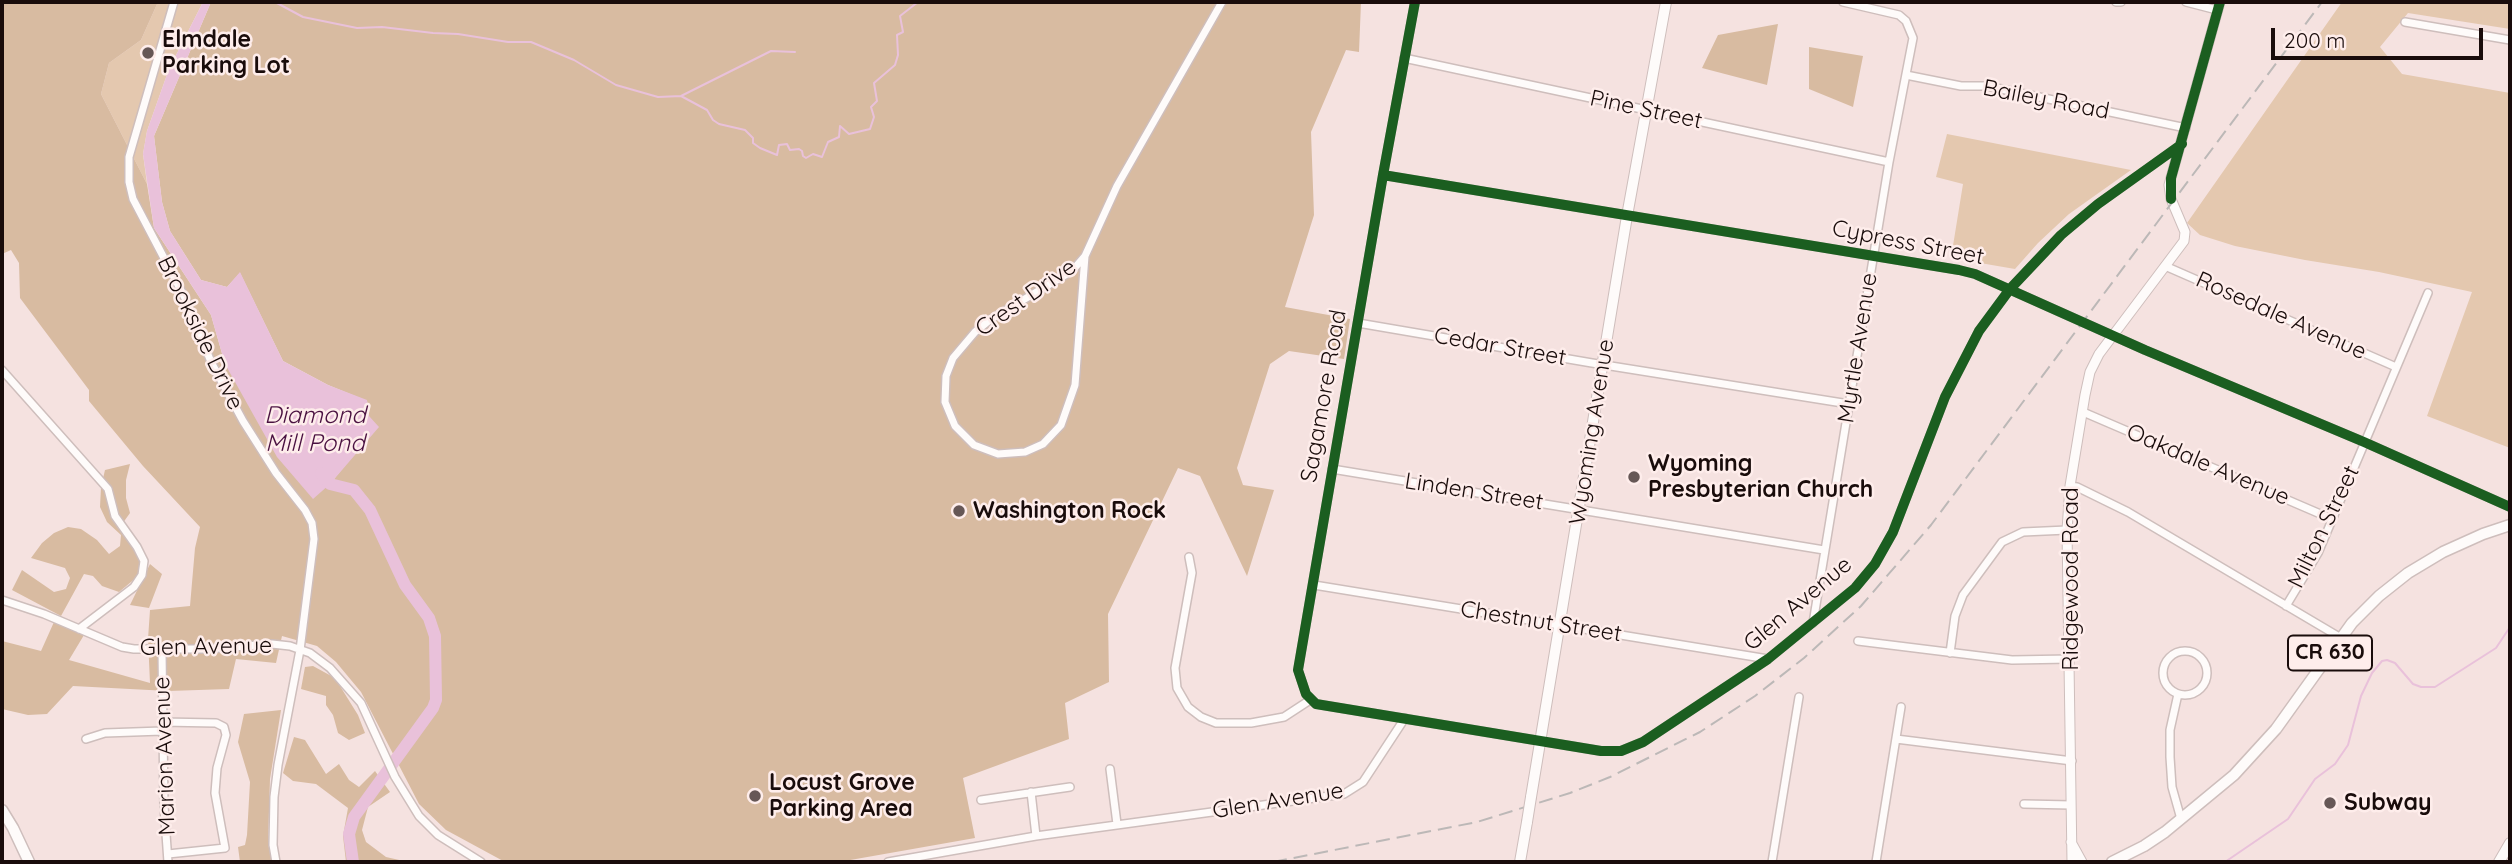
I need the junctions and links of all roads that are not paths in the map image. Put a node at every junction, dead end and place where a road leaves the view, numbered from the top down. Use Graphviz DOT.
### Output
graph roads {
  1 [pos="174,2"];
  2 [pos="1222,2"];
  3 [pos="1415,2"];
  4 [pos="1666,2"];
  5 [pos="1843,2"];
  6 [pos="1892,2"];
  7 [pos="2186,2"];
  8 [pos="2218,6"];
  9 [pos="1890,12"];
  10 [pos="2405,22"];
  11 [pos="2510,40"];
  12 [pos="1404,58"];
  13 [pos="1906,75"];
  14 [pos="1645,110"];
  15 [pos="2186,128"];
  16 [pos="2182,144"];
  17 [pos="1888,162"];
  18 [pos="1383,174"];
  19 [pos="1627,216"];
  20 [pos="1872,256"];
  21 [pos="1085,257"];
  22 [pos="2165,266"];
  23 [pos="2010,289"];
  24 [pos="2428,293"];
  25 [pos="1358,323"];
  26 [pos="2113,336"];
  27 [pos="1603,364"];
  28 [pos="2396,367"];
  29 [pos="2,370"];
  30 [pos="1849,404"];
  31 [pos="2083,412"];
  32 [pos="2364,442"];
  33 [pos="1332,469"];
  34 [pos="2070,486"];
  35 [pos="2510,507"];
  36 [pos="1580,510"];
  37 [pos="2332,519"];
  38 [pos="2510,526"];
  39 [pos="2067,530"];
  40 [pos="1824,550"];
  41 [pos="1189,556"];
  42 [pos="1314,585"];
  43 [pos="2,600"];
  44 [pos="2286,606"];
  45 [pos="1813,624"];
  46 [pos="1559,626"];
  47 [pos="79,629"];
  48 [pos="2342,638"];
  49 [pos="1858,641"];
  50 [pos="162,650"];
  51 [pos="300,650"];
  52 [pos="1950,653"];
  53 [pos="1768,659"];
  54 [pos="2070,659"];
  55 [pos="2178,694"];
  56 [pos="1799,697"];
  57 [pos="1310,700"];
  58 [pos="1901,707"];
  59 [pos="1405,718"];
  60 [pos="162,722"];
  61 [pos="162,731"];
  62 [pos="86,739"];
  63 [pos="1895,739"];
  64 [pos="1541,740"];
  65 [pos="2072,761"];
  66 [pos="1110,769"];
  67 [pos="1070,787"];
  68 [pos="1031,792"];
  69 [pos="981,800"];
  70 [pos="2024,804"];
  71 [pos="2071,805"];
  72 [pos="2,810"];
  73 [pos="2181,819"];
  74 [pos="1117,824"];
  75 [pos="1036,836"];
  76 [pos="2071,841"];
  77 [pos="2510,843"];
  78 [pos="168,858"];
  79 [pos="2121,861"];
  80 [pos="2500,861"];
  81 [pos="29,862"];
  82 [pos="276,862"];
  83 [pos="481,862"];
  84 [pos="888,862"];
  85 [pos="1520,862"];
  86 [pos="1772,862"];
  87 [pos="1875,862"];
  88 [pos="2072,862"];
  89 [pos="2082,862"];
  1 -- 51 [label="street, Brookside Drive"];
  2 -- 21 [label="street"];
  3 -- 12 [label="street, Sagamore Road"];
  4 -- 14 [label="main road, Wyoming Avenue"];
  5 -- 9 [label="street"];
  6 -- 9 [label="street"];
  7 -- 8 [label="street"];
  8 -- 15 [label="street, Ridgewood Road"];
  9 -- 13 [label="street, Myrtle Avenue"];
  10 -- 11 [label="street"];
  12 -- 14 [label="street, Pine Street"];
  12 -- 18 [label="street, Sagamore Road"];
  13 -- 15 [label="street, Bailey Road"];
  13 -- 17 [label="street, Myrtle Avenue"];
  14 -- 17 [label="street, Pine Street"];
  14 -- 19 [label="main road, Wyoming Avenue"];
  15 -- 16 [label="street, Ridgewood Road"];
  16 -- 22 [label="street, Ridgewood Road"];
  16 -- 23 [label="street, Glen Avenue"];
  17 -- 20 [label="street, Myrtle Avenue"];
  18 -- 19 [label="street, Cypress Street"];
  18 -- 25 [label="street, Sagamore Road"];
  19 -- 20 [label="street, Cypress Street"];
  19 -- 27 [label="main road, Wyoming Avenue"];
  20 -- 23 [label="street, Cypress Street"];
  20 -- 30 [label="street, Myrtle Avenue"];
  21 -- 21 [label="street, Crest Drive"];
  22 -- 26 [label="street, Ridgewood Road"];
  22 -- 28 [label="street, Rosedale Avenue"];
  23 -- 26 [label="street, Cypress Street"];
  23 -- 45 [label="street, Glen Avenue"];
  24 -- 28 [label="street, Milton Street"];
  25 -- 27 [label="street, Cedar Street"];
  25 -- 33 [label="street, Sagamore Road"];
  26 -- 31 [label="street, Ridgewood Road"];
  26 -- 32 [label="street, Cypress Street"];
  27 -- 30 [label="street, Cedar Street"];
  27 -- 36 [label="main road, Wyoming Avenue"];
  28 -- 32 [label="street, Milton Street"];
  29 -- 47 [label="street"];
  30 -- 40 [label="street, Myrtle Avenue"];
  31 -- 34 [label="street, Ridgewood Road"];
  31 -- 37 [label="street, Oakdale Avenue"];
  32 -- 35 [label="street, Cypress Street"];
  32 -- 37 [label="street, Milton Street"];
  33 -- 36 [label="street, Linden Street"];
  33 -- 42 [label="street, Sagamore Road"];
  34 -- 39 [label="street, Ridgewood Road"];
  34 -- 44 [label="street"];
  36 -- 40 [label="street, Linden Street"];
  36 -- 46 [label="main road, Wyoming Avenue"];
  37 -- 44 [label="street, Milton Street"];
  38 -- 48 [label="main road, CR 630"];
  39 -- 52 [label="street"];
  39 -- 54 [label="street, Ridgewood Road"];
  40 -- 45 [label="street, Myrtle Avenue"];
  41 -- 57 [label="street"];
  42 -- 46 [label="street, Chestnut Street"];
  42 -- 57 [label="street, Sagamore Road"];
  43 -- 47 [label="street, Glen Avenue"];
  44 -- 48 [label="street"];
  45 -- 53 [label="street, Glen Avenue"];
  46 -- 53 [label="street, Chestnut Street"];
  46 -- 64 [label="main road, Wyoming Avenue"];
  47 -- 50 [label="street, Glen Avenue"];
  48 -- 73 [label="main road, CR 630"];
  49 -- 52 [label="street"];
  50 -- 51 [label="street, Glen Avenue"];
  50 -- 60 [label="street, Marion Avenue"];
  51 -- 82 [label="street, Brookside Drive"];
  51 -- 83 [label="street, Glen Avenue"];
  52 -- 54 [label="street"];
  53 -- 64 [label="street, Glen Avenue"];
  54 -- 65 [label="street, Ridgewood Road"];
  55 -- 55 [label="street"];
  55 -- 73 [label="street"];
  56 -- 86 [label="street"];
  57 -- 59 [label="street"];
  58 -- 63 [label="street"];
  59 -- 64 [label="street, Glen Avenue"];
  59 -- 74 [label="street, Glen Avenue"];
  60 -- 61 [label="street, Marion Avenue"];
  60 -- 78 [label="street"];
  61 -- 62 [label="street"];
  61 -- 78 [label="street, Marion Avenue"];
  63 -- 65 [label="street"];
  63 -- 87 [label="street"];
  64 -- 85 [label="main road, Wyoming Avenue, bridge"];
  65 -- 71 [label="street, Ridgewood Road"];
  66 -- 74 [label="street"];
  67 -- 68 [label="street"];
  68 -- 69 [label="street"];
  68 -- 75 [label="street"];
  70 -- 71 [label="street"];
  71 -- 76 [label="street, Ridgewood Road"];
  72 -- 81 [label="main road"];
  73 -- 79 [label="main road, CR 630"];
  74 -- 75 [label="street, Glen Avenue"];
  75 -- 84 [label="street, Glen Avenue"];
  76 -- 88 [label="street, Ridgewood Road"];
  76 -- 89 [label="street"];
  77 -- 80 [label="main road"];
}
